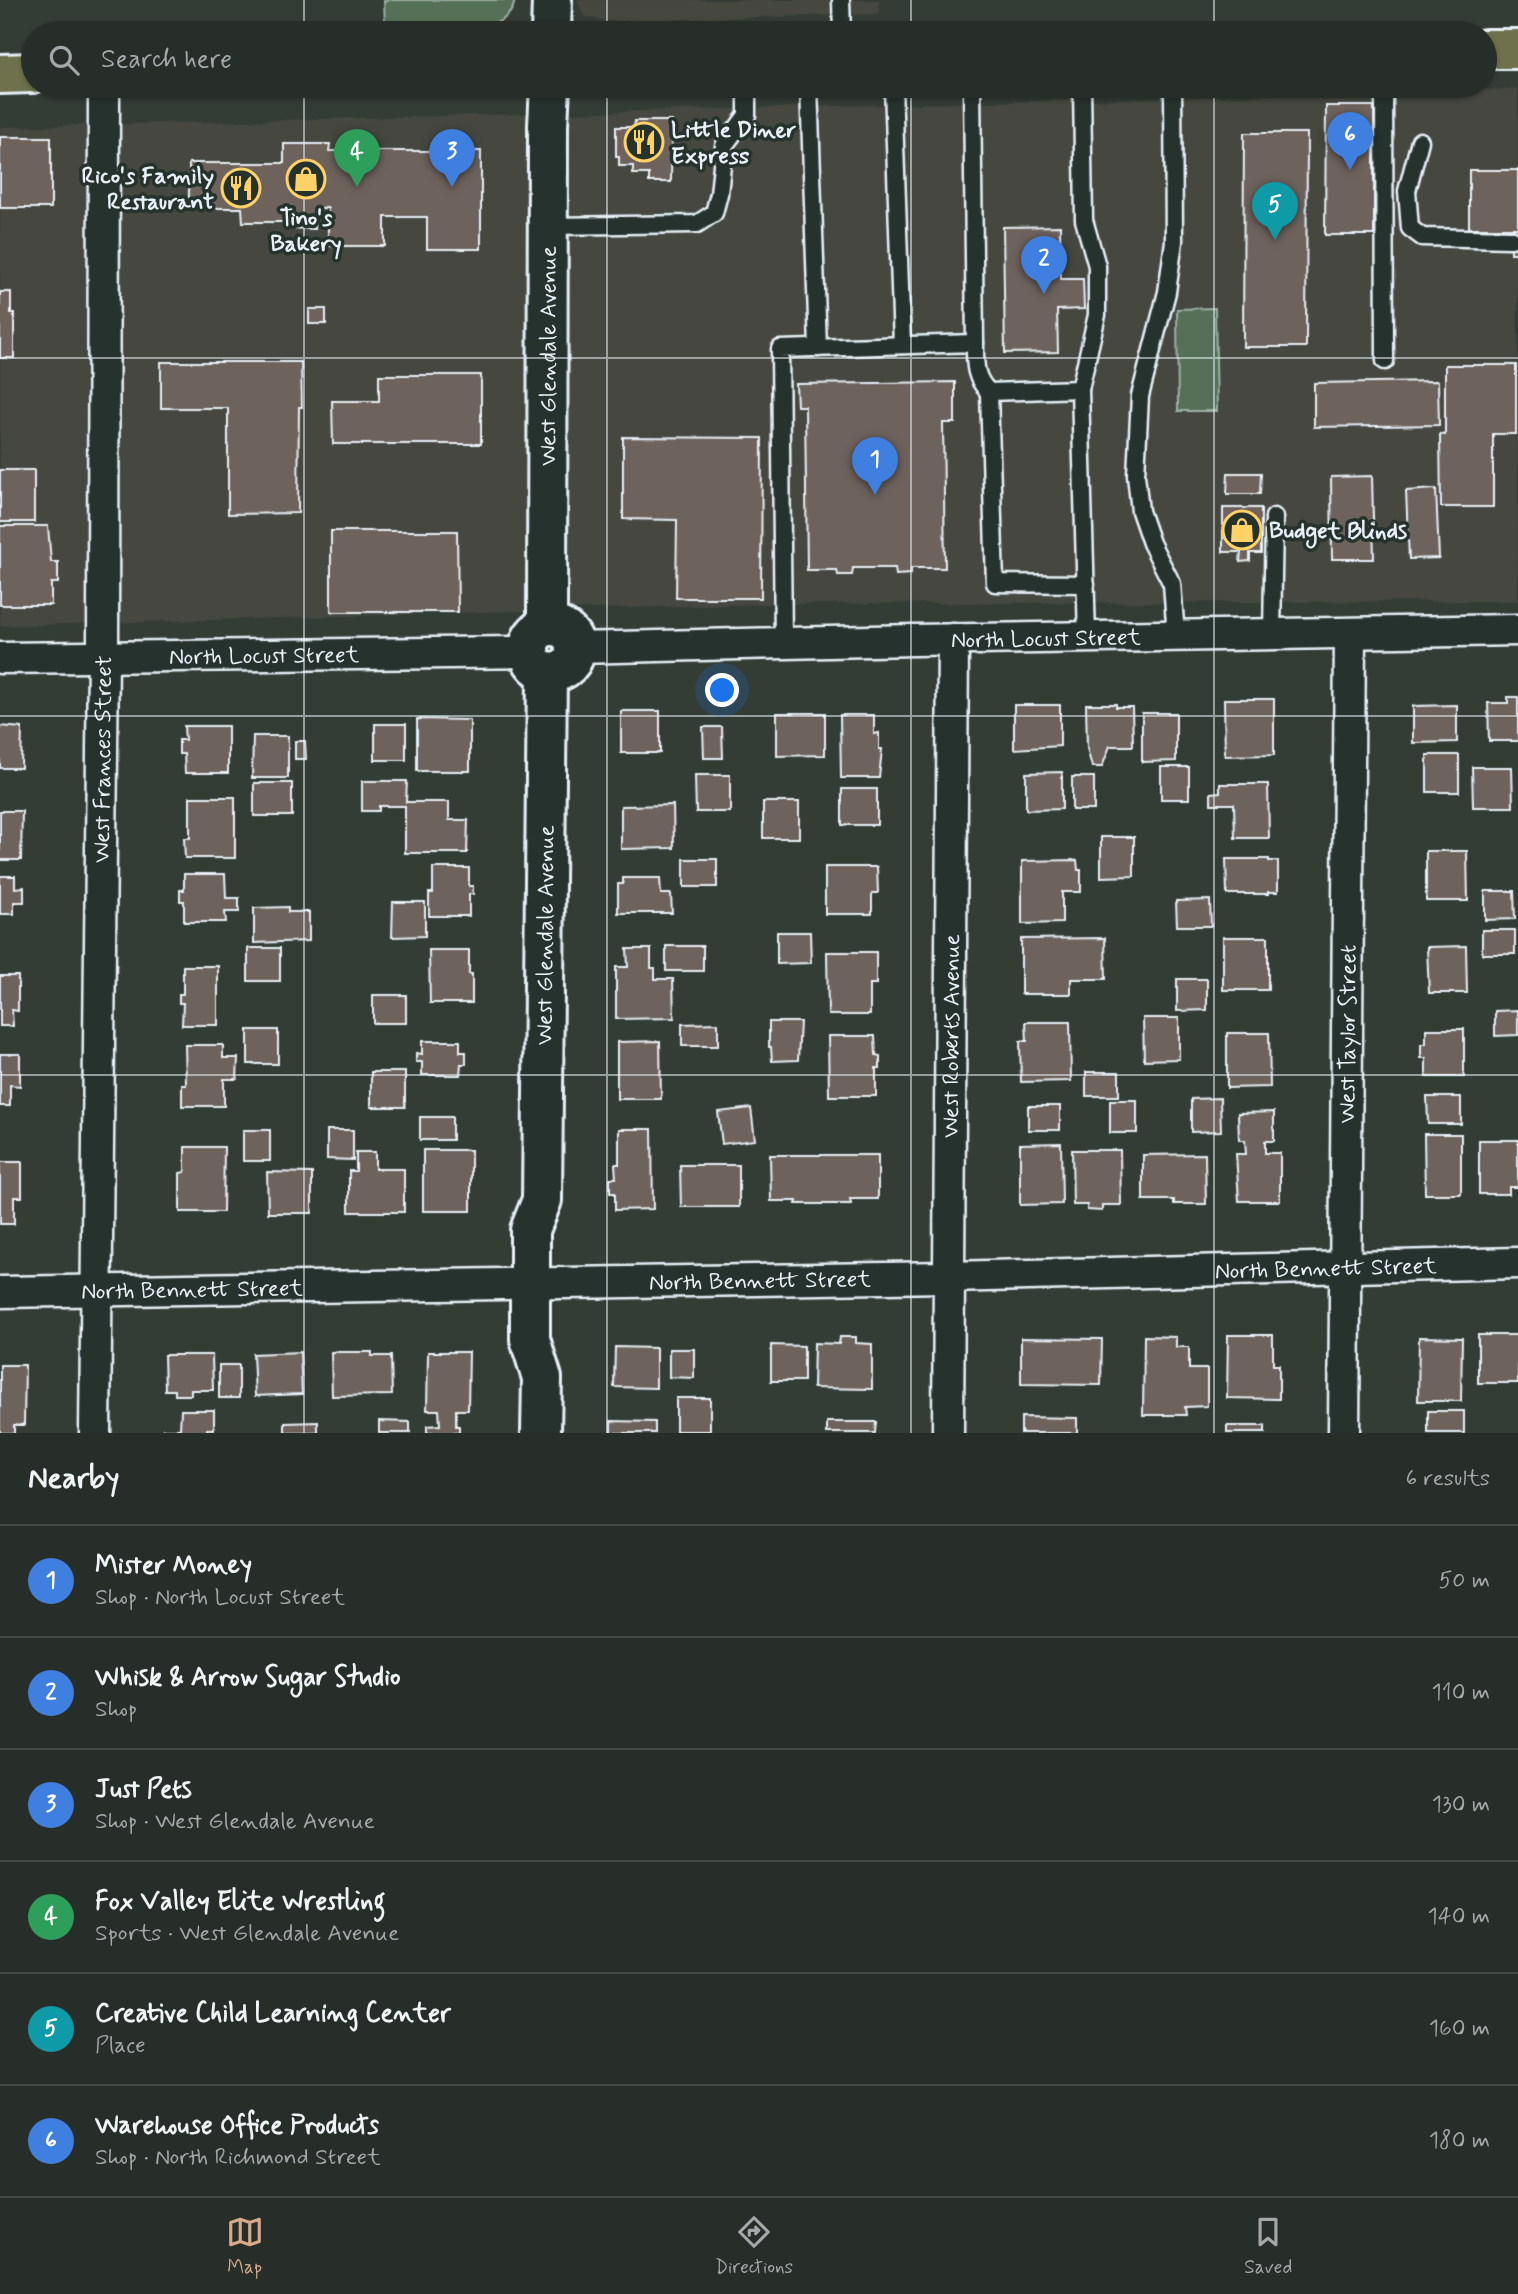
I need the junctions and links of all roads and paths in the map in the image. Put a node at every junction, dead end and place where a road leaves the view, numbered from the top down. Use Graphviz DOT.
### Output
graph roads {
  1 [pos="552,0"];
  2 [pos="841,2"];
  3 [pos="551,21"];
  4 [pos="842,21"];
  5 [pos="1497,49"];
  6 [pos="1518,49"];
  7 [pos="21,73"];
  8 [pos="0,74"];
  9 [pos="104,98"];
  10 [pos="550,98"];
  11 [pos="747,98"];
  12 [pos="809,98"];
  13 [pos="893,98"];
  14 [pos="972,98"];
  15 [pos="1082,98"];
  16 [pos="1173,98"];
  17 [pos="1384,98"];
  18 [pos="1420,141"];
  19 [pos="547,226"];
  20 [pos="1511,239"];
  21 [pos="975,343"];
  22 [pos="902,345"];
  23 [pos="818,348"];
  24 [pos="1385,361"];
  25 [pos="1080,390"];
  26 [pos="989,392"];
  27 [pos="1274,517"];
  28 [pos="1086,584"];
  29 [pos="1518,630"];
  30 [pos="1350,634"];
  31 [pos="1272,635"];
  32 [pos="1176,636"];
  33 [pos="1087,637"];
  34 [pos="953,639"];
  35 [pos="783,643"];
  36 [pos="550,649"];
  37 [pos="103,656"];
  38 [pos="0,658"];
  39 [pos="1518,1263"];
  40 [pos="1345,1269"];
  41 [pos="949,1277"];
  42 [pos="543,1283"];
  43 [pos="95,1290"];
  44 [pos="0,1292"];
  45 [pos="95,1433"];
  46 [pos="541,1433"];
  47 [pos="948,1433"];
  48 [pos="1344,1433"];
  1 -- 3 [label="street"];
  2 -- 4 [label="lane"];
  5 -- 6 [label="main road"];
  7 -- 8 [label="main road"];
  9 -- 37 [label="street, West Frances Street"];
  10 -- 19 [label="street, West Glendale Avenue"];
  11 -- 19 [label="lane"];
  12 -- 23 [label="lane"];
  13 -- 22 [label="lane"];
  14 -- 21 [label="lane"];
  15 -- 25 [label="lane"];
  16 -- 32 [label="lane"];
  17 -- 24 [label="lane"];
  18 -- 20 [label="lane"];
  19 -- 36 [label="street, West Glendale Avenue"];
  21 -- 22 [label="lane"];
  21 -- 26 [label="lane"];
  22 -- 23 [label="lane"];
  23 -- 35 [label="lane"];
  25 -- 26 [label="lane"];
  25 -- 28 [label="lane"];
  26 -- 28 [label="lane"];
  27 -- 31 [label="lane"];
  28 -- 33 [label="lane"];
  29 -- 30 [label="street, North Locust Street"];
  30 -- 31 [label="street, North Locust Street"];
  30 -- 40 [label="street, West Taylor Street"];
  31 -- 32 [label="street, North Locust Street"];
  32 -- 33 [label="street, North Locust Street"];
  33 -- 34 [label="street, North Locust Street"];
  34 -- 35 [label="street, North Locust Street"];
  34 -- 41 [label="street, West Roberts Avenue"];
  35 -- 36 [label="street, North Locust Street"];
  36 -- 37 [label="street, North Locust Street"];
  36 -- 42 [label="street, West Glendale Avenue"];
  37 -- 38 [label="street, North Locust Street"];
  37 -- 43 [label="street, West Frances Street"];
  39 -- 40 [label="street, North Bennett Street"];
  40 -- 41 [label="street, North Bennett Street"];
  40 -- 48 [label="street, West Taylor Street"];
  41 -- 42 [label="street, North Bennett Street"];
  41 -- 47 [label="street, West Roberts Avenue"];
  42 -- 43 [label="street, North Bennett Street"];
  42 -- 46 [label="street, West Glendale Avenue"];
  43 -- 44 [label="street, North Bennett Street"];
  43 -- 45 [label="street, West Frances Street"];
}
